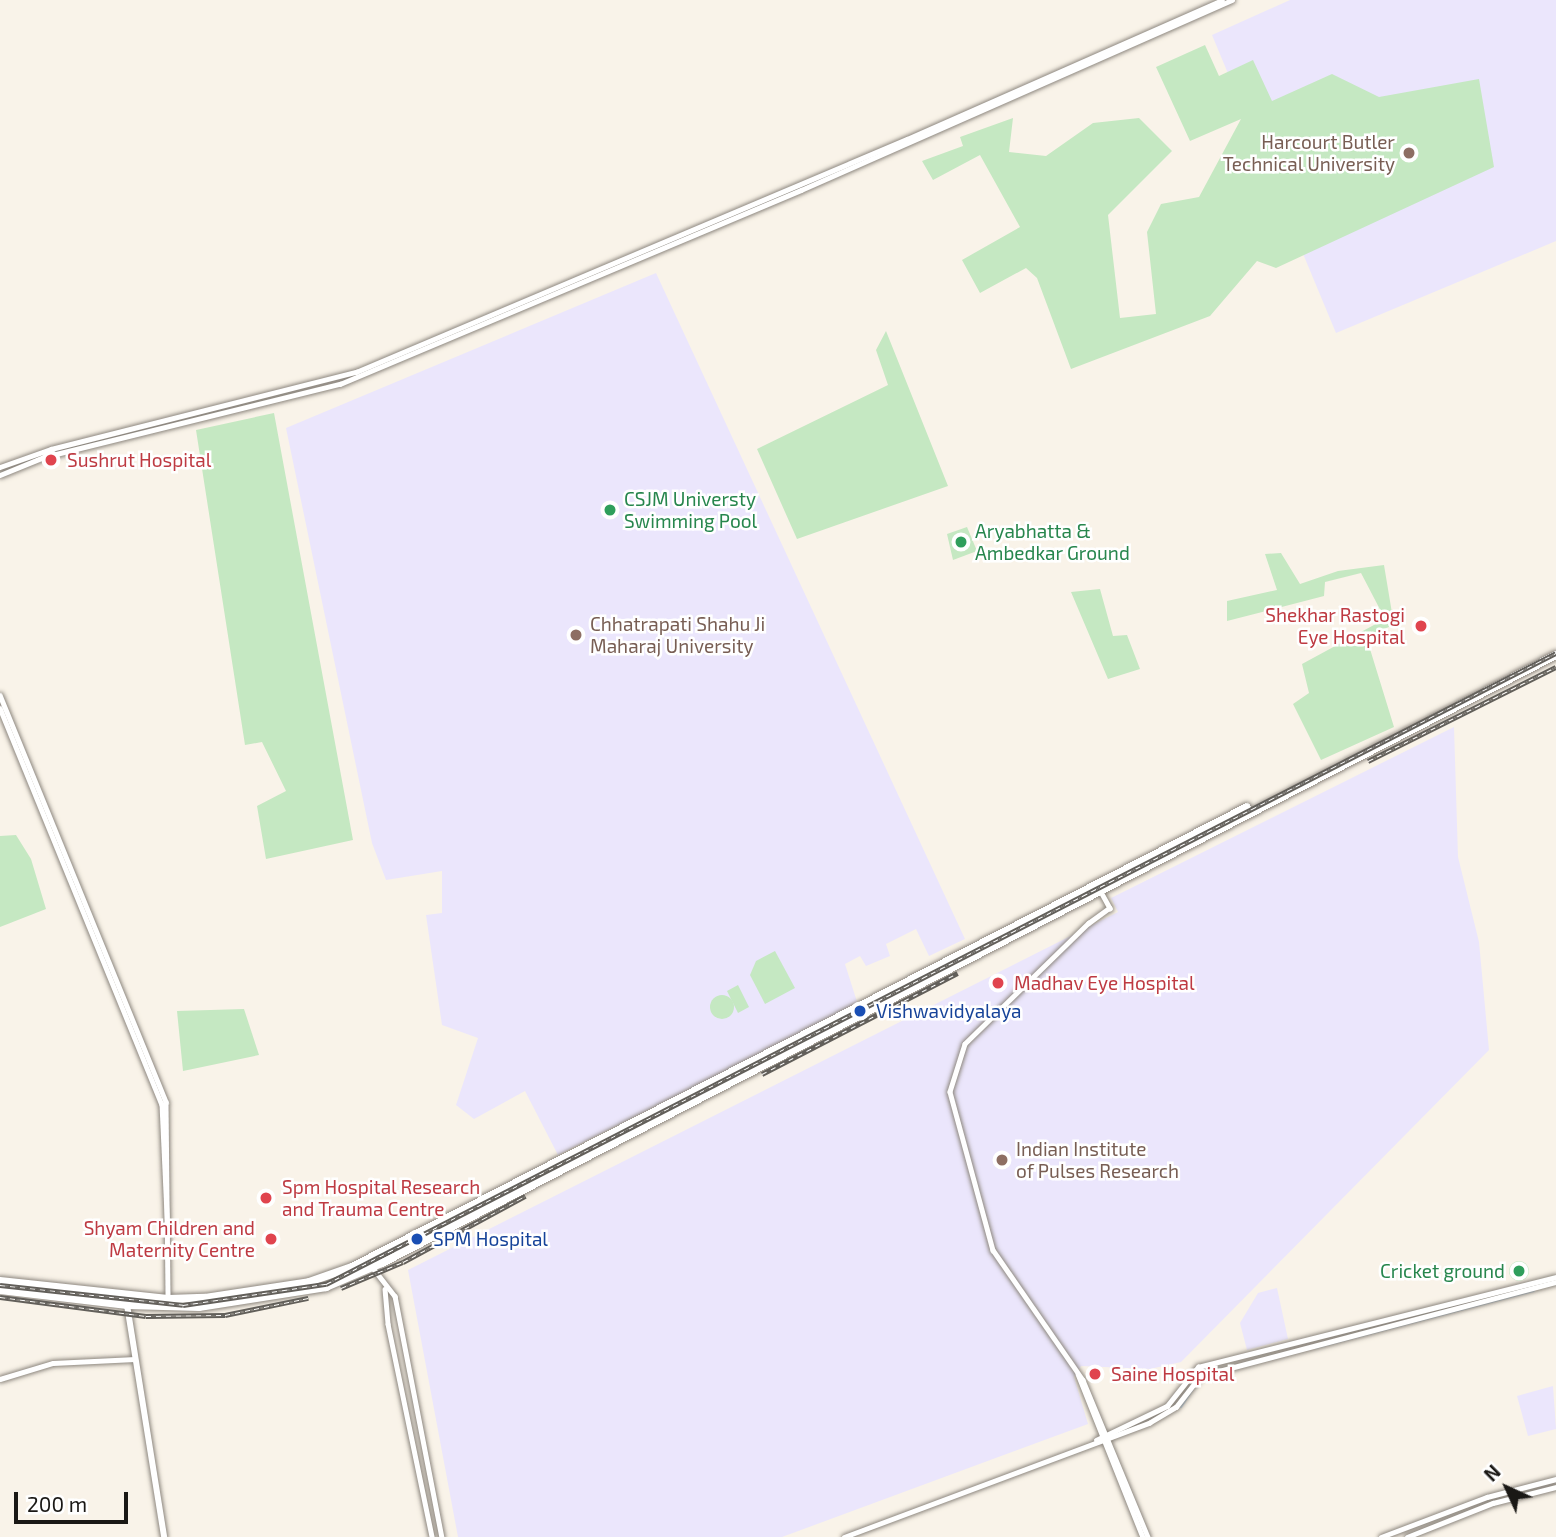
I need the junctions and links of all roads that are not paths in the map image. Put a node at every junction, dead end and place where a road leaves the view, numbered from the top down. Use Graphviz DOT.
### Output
graph roads {
  1 [pos="1222,0"];
  2 [pos="1232,0"];
  3 [pos="1135,40"];
  4 [pos="195,417"];
  5 [pos="0,467"];
  6 [pos="0,474"];
  7 [pos="1556,654"];
  8 [pos="0,695"];
  9 [pos="0,708"];
  10 [pos="1346,760"];
  11 [pos="1100,889"];
  12 [pos="578,1156"];
  13 [pos="169,1236"];
  14 [pos="371,1263"];
  15 [pos="1556,1280"];
  16 [pos="1,1287"];
  17 [pos="385,1289"];
  18 [pos="168,1299"];
  19 [pos="127,1305"];
  20 [pos="135,1359"];
  21 [pos="0,1379"];
  22 [pos="1103,1437"];
  23 [pos="1556,1479"];
  24 [pos="1556,1487"];
  25 [pos="1481,1500"];
  26 [pos="1483,1507"];
  27 [pos="164,1537"];
  28 [pos="432,1537"];
  29 [pos="442,1537"];
  30 [pos="844,1537"];
  31 [pos="1145,1537"];
  32 [pos="1381,1537"];
  33 [pos="1407,1537"];
  1 -- 3 [label="street"];
  2 -- 3 [label="street"];
  3 -- 4 [label="street"];
  4 -- 5 [label="street"];
  4 -- 6 [label="street"];
  7 -- 10 [label="highway"];
  8 -- 13 [label="street"];
  9 -- 13 [label="street"];
  10 -- 11 [label="highway"];
  10 -- 12 [label="highway"];
  11 -- 12 [label="highway"];
  11 -- 22 [label="street"];
  12 -- 14 [label="highway"];
  13 -- 18 [label="street"];
  14 -- 17 [label="street"];
  14 -- 18 [label="highway"];
  14 -- 19 [label="highway"];
  15 -- 22 [label="street"];
  15 -- 22 [label="street"];
  16 -- 18 [label="highway"];
  16 -- 19 [label="highway"];
  17 -- 28 [label="street"];
  17 -- 29 [label="street"];
  19 -- 20 [label="main road"];
  20 -- 21 [label="street"];
  20 -- 27 [label="main road"];
  22 -- 30 [label="street"];
  22 -- 31 [label="street"];
  23 -- 25 [label="street"];
  24 -- 26 [label="street"];
  25 -- 26 [label="street"];
  25 -- 32 [label="street"];
  26 -- 33 [label="street"];
}
